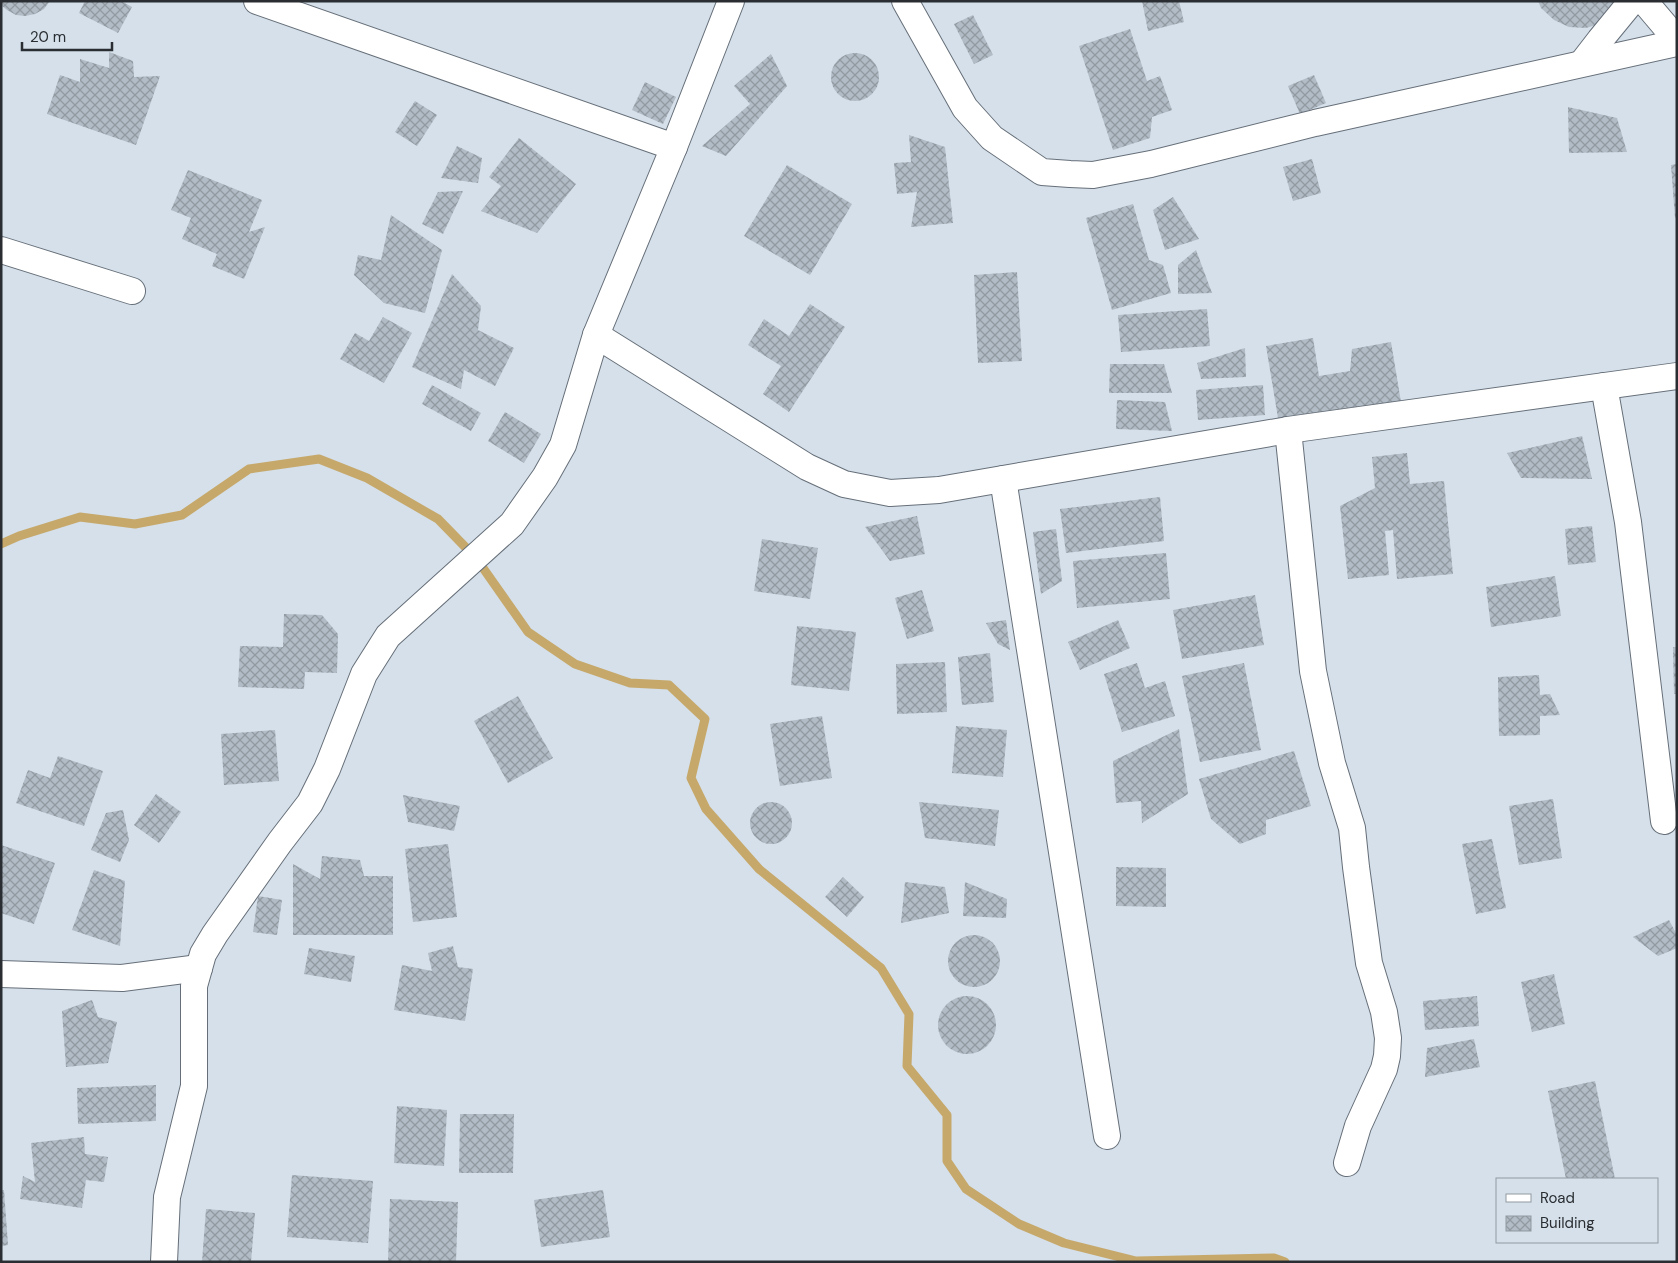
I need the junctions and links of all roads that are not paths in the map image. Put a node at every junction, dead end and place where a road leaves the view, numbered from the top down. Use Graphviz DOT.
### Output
graph roads {
  1 [pos="257,1"];
  2 [pos="731,1"];
  3 [pos="905,1"];
  4 [pos="1632,1"];
  5 [pos="1644,1"];
  6 [pos="1677,41"];
  7 [pos="1583,62"];
  8 [pos="674,147"];
  9 [pos="1,250"];
  10 [pos="132,290"];
  11 [pos="596,335"];
  12 [pos="1677,376"];
  13 [pos="1604,386"];
  14 [pos="1288,430"];
  15 [pos="1003,479"];
  16 [pos="1664,821"];
  17 [pos="199,968"];
  18 [pos="1,974"];
  19 [pos="1107,1136"];
  20 [pos="1348,1163"];
  21 [pos="164,1262"];
  1 -- 8 [label="street"];
  2 -- 8 [label="street"];
  3 -- 7 [label="street"];
  4 -- 7 [label="street"];
  5 -- 6 [label="street"];
  6 -- 7 [label="street"];
  8 -- 11 [label="street"];
  9 -- 10 [label="street"];
  11 -- 15 [label="street"];
  11 -- 17 [label="street"];
  12 -- 13 [label="street"];
  13 -- 14 [label="street"];
  13 -- 16 [label="street"];
  14 -- 15 [label="street"];
  14 -- 20 [label="street"];
  15 -- 19 [label="street"];
  17 -- 18 [label="street"];
  17 -- 21 [label="street"];
}
